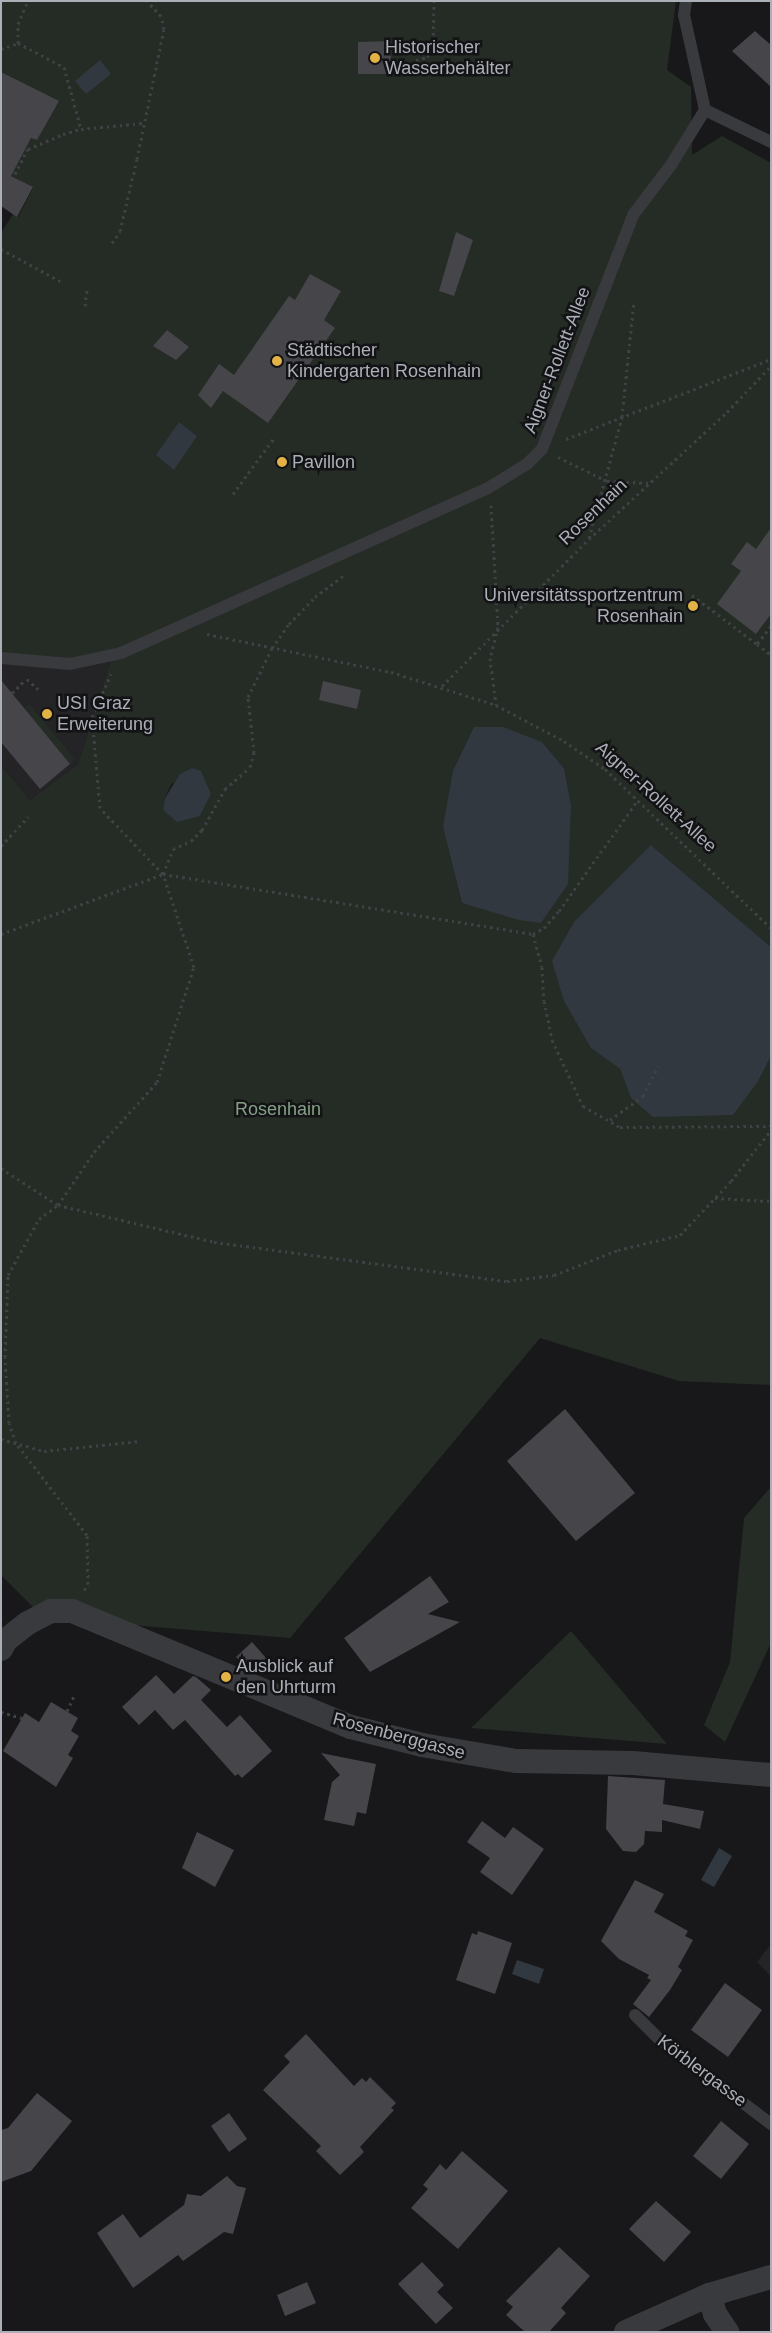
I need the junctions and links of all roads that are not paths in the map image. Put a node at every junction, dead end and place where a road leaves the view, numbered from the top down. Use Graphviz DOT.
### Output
graph roads {
  1 [pos="686,1"];
  2 [pos="705,110"];
  3 [pos="771,142"];
  4 [pos="1,658"];
  5 [pos="1,1649"];
  6 [pos="771,1774"];
  7 [pos="635,2015"];
  8 [pos="771,2124"];
  9 [pos="771,2277"];
  10 [pos="708,2295"];
  11 [pos="626,2332"];
  12 [pos="727,2332"];
  1 -- 2 [label="lane"];
  2 -- 3 [label="lane"];
  2 -- 4 [label="lane, Aigner-Rollett-Allee"];
  5 -- 6 [label="street, Rosenberggasse"];
  7 -- 8 [label="lane, Körblergasse"];
  9 -- 10 [label="street"];
  10 -- 11 [label="street"];
  10 -- 12 [label="street"];
}
